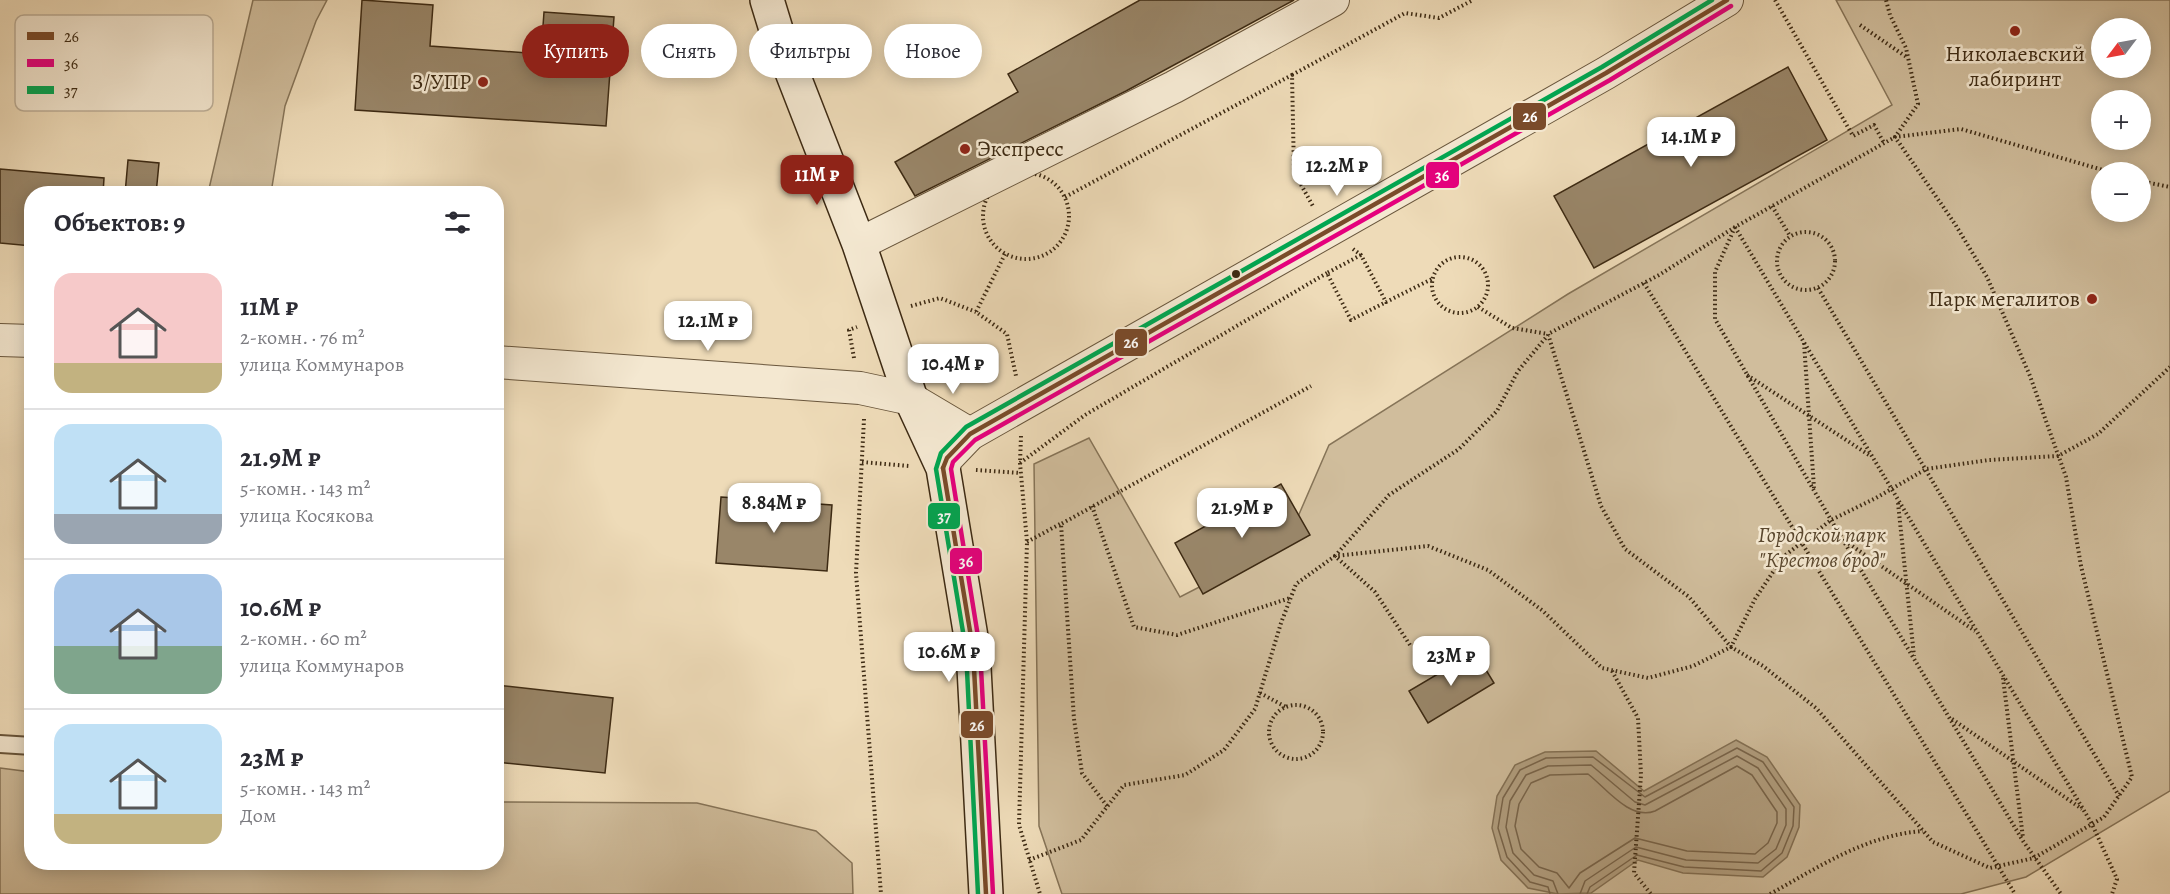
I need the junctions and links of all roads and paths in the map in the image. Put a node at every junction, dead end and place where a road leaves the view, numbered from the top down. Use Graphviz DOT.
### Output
graph roads {
  1 [pos="768,0"];
  2 [pos="1332,0"];
  3 [pos="1473,0"];
  4 [pos="1727,0"];
  5 [pos="1775,0"];
  6 [pos="1886,0"];
  7 [pos="1860,25"];
  8 [pos="1908,58"];
  9 [pos="1292,75"];
  10 [pos="1895,137"];
  11 [pos="1884,143"];
  12 [pos="2091,167"];
  13 [pos="2151,183"];
  14 [pos="2170,187"];
  15 [pos="1065,197"];
  16 [pos="1772,206"];
  17 [pos="1735,227"];
  18 [pos="1328,231"];
  19 [pos="1790,236"];
  20 [pos="860,244"];
  21 [pos="1005,254"];
  22 [pos="1361,255"];
  23 [pos="1327,273"];
  24 [pos="1432,279"];
  25 [pos="1644,283"];
  26 [pos="1818,288"];
  27 [pos="1386,302"];
  28 [pos="1478,307"];
  29 [pos="1548,334"];
  30 [pos="0,340"];
  31 [pos="24,341"];
  32 [pos="1803,341"];
  33 [pos="504,363"];
  34 [pos="2170,367"];
  35 [pos="1747,375"];
  36 [pos="1311,386"];
  37 [pos="860,388"];
  38 [pos="911,399"];
  39 [pos="1022,404"];
  40 [pos="1809,415"];
  41 [pos="970,434"];
  42 [pos="1872,456"];
  43 [pos="2058,456"];
  44 [pos="1020,463"];
  45 [pos="944,468"];
  46 [pos="1926,469"];
  47 [pos="1892,489"];
  48 [pos="1814,492"];
  49 [pos="1897,499"];
  50 [pos="1092,506"];
  51 [pos="1831,520"];
  52 [pos="1060,524"];
  53 [pos="1842,539"];
  54 [pos="1027,542"];
  55 [pos="1801,542"];
  56 [pos="1335,556"];
  57 [pos="1906,583"];
  58 [pos="1290,598"];
  59 [pos="1978,633"];
  60 [pos="1410,645"];
  61 [pos="1731,646"];
  62 [pos="1914,660"];
  63 [pos="1612,670"];
  64 [pos="2003,675"];
  65 [pos="1260,693"];
  66 [pos="1286,707"];
  67 [pos="1949,717"];
  68 [pos="0,744"];
  69 [pos="24,746"];
  70 [pos="2014,762"];
  71 [pos="2119,796"];
  72 [pos="1107,806"];
  73 [pos="2085,811"];
  74 [pos="2092,824"];
  75 [pos="1923,831"];
  76 [pos="2024,841"];
  77 [pos="2034,858"];
  78 [pos="1029,860"];
  79 [pos="1997,866"];
  80 [pos="881,894"];
  81 [pos="987,894"];
  82 [pos="1040,894"];
  83 [pos="1651,894"];
  84 [pos="1770,894"];
  85 [pos="2015,894"];
  86 [pos="2061,894"];
  87 [pos="2112,894"];
  1 -- 20 [label="street"];
  2 -- 20 [label="street"];
  3 -- 9 [label="path"];
  4 -- 18 [label="street"];
  5 -- 11 [label="path"];
  6 -- 8 [label="path"];
  7 -- 8 [label="path"];
  8 -- 10 [label="path"];
  9 -- 15 [label="path"];
  9 -- 18 [label="path"];
  10 -- 11 [label="path"];
  10 -- 12 [label="path"];
  10 -- 43 [label="path"];
  11 -- 16 [label="path"];
  13 -- 14 [label="path"];
  15 -- 21 [label="path"];
  15 -- 21 [label="path"];
  16 -- 17 [label="path"];
  16 -- 19 [label="path"];
  17 -- 25 [label="path"];
  17 -- 32 [label="path"];
  17 -- 35 [label="path"];
  18 -- 22 [label="path"];
  18 -- 39 [label="street"];
  19 -- 26 [label="path"];
  19 -- 26 [label="path"];
  20 -- 38 [label="street"];
  21 -- 39 [label="path"];
  22 -- 23 [label="path"];
  22 -- 27 [label="path"];
  23 -- 27 [label="path"];
  23 -- 44 [label="path"];
  24 -- 27 [label="path"];
  24 -- 28 [label="path"];
  24 -- 28 [label="path"];
  25 -- 29 [label="path"];
  25 -- 55 [label="path"];
  26 -- 46 [label="path"];
  28 -- 29 [label="path"];
  29 -- 56 [label="path"];
  29 -- 61 [label="path"];
  30 -- 31 [label="street"];
  32 -- 40 [label="path"];
  32 -- 42 [label="path"];
  33 -- 37 [label="street"];
  34 -- 43 [label="path"];
  35 -- 40 [label="path"];
  35 -- 48 [label="path"];
  36 -- 50 [label="path"];
  37 -- 38 [label="street"];
  37 -- 80 [label="path"];
  38 -- 41 [label="street"];
  38 -- 45 [label="street"];
  39 -- 41 [label="street"];
  39 -- 44 [label="path"];
  40 -- 42 [label="path"];
  40 -- 48 [label="path"];
  41 -- 45 [label="street"];
  42 -- 47 [label="path"];
  43 -- 46 [label="path"];
  43 -- 71 [label="path"];
  44 -- 54 [label="path"];
  45 -- 81 [label="street"];
  46 -- 47 [label="path"];
  46 -- 71 [label="path"];
  47 -- 49 [label="path"];
  47 -- 51 [label="path"];
  48 -- 51 [label="path"];
  49 -- 57 [label="path"];
  49 -- 59 [label="path"];
  50 -- 52 [label="path"];
  50 -- 58 [label="path"];
  51 -- 53 [label="path"];
  51 -- 55 [label="path"];
  52 -- 54 [label="path"];
  52 -- 72 [label="path"];
  53 -- 57 [label="path"];
  53 -- 62 [label="path"];
  54 -- 78 [label="path"];
  55 -- 61 [label="path"];
  55 -- 79 [label="path"];
  56 -- 58 [label="path"];
  56 -- 60 [label="path"];
  56 -- 63 [label="path"];
  57 -- 59 [label="path"];
  57 -- 62 [label="path"];
  58 -- 65 [label="path"];
  59 -- 64 [label="path"];
  61 -- 63 [label="path"];
  61 -- 75 [label="path"];
  62 -- 67 [label="path"];
  63 -- 83 [label="path"];
  64 -- 70 [label="path"];
  64 -- 73 [label="path"];
  65 -- 66 [label="path"];
  65 -- 72 [label="path"];
  66 -- 66 [label="path"];
  67 -- 70 [label="path"];
  67 -- 76 [label="path"];
  68 -- 69 [label="lane"];
  70 -- 73 [label="path"];
  70 -- 76 [label="path"];
  71 -- 74 [label="path"];
  72 -- 78 [label="path"];
  73 -- 74 [label="path"];
  74 -- 77 [label="path"];
  74 -- 87 [label="path"];
  75 -- 79 [label="path"];
  75 -- 84 [label="path"];
  76 -- 77 [label="path"];
  77 -- 79 [label="path"];
  77 -- 86 [label="path"];
  78 -- 82 [label="path"];
  79 -- 85 [label="path"];
}
